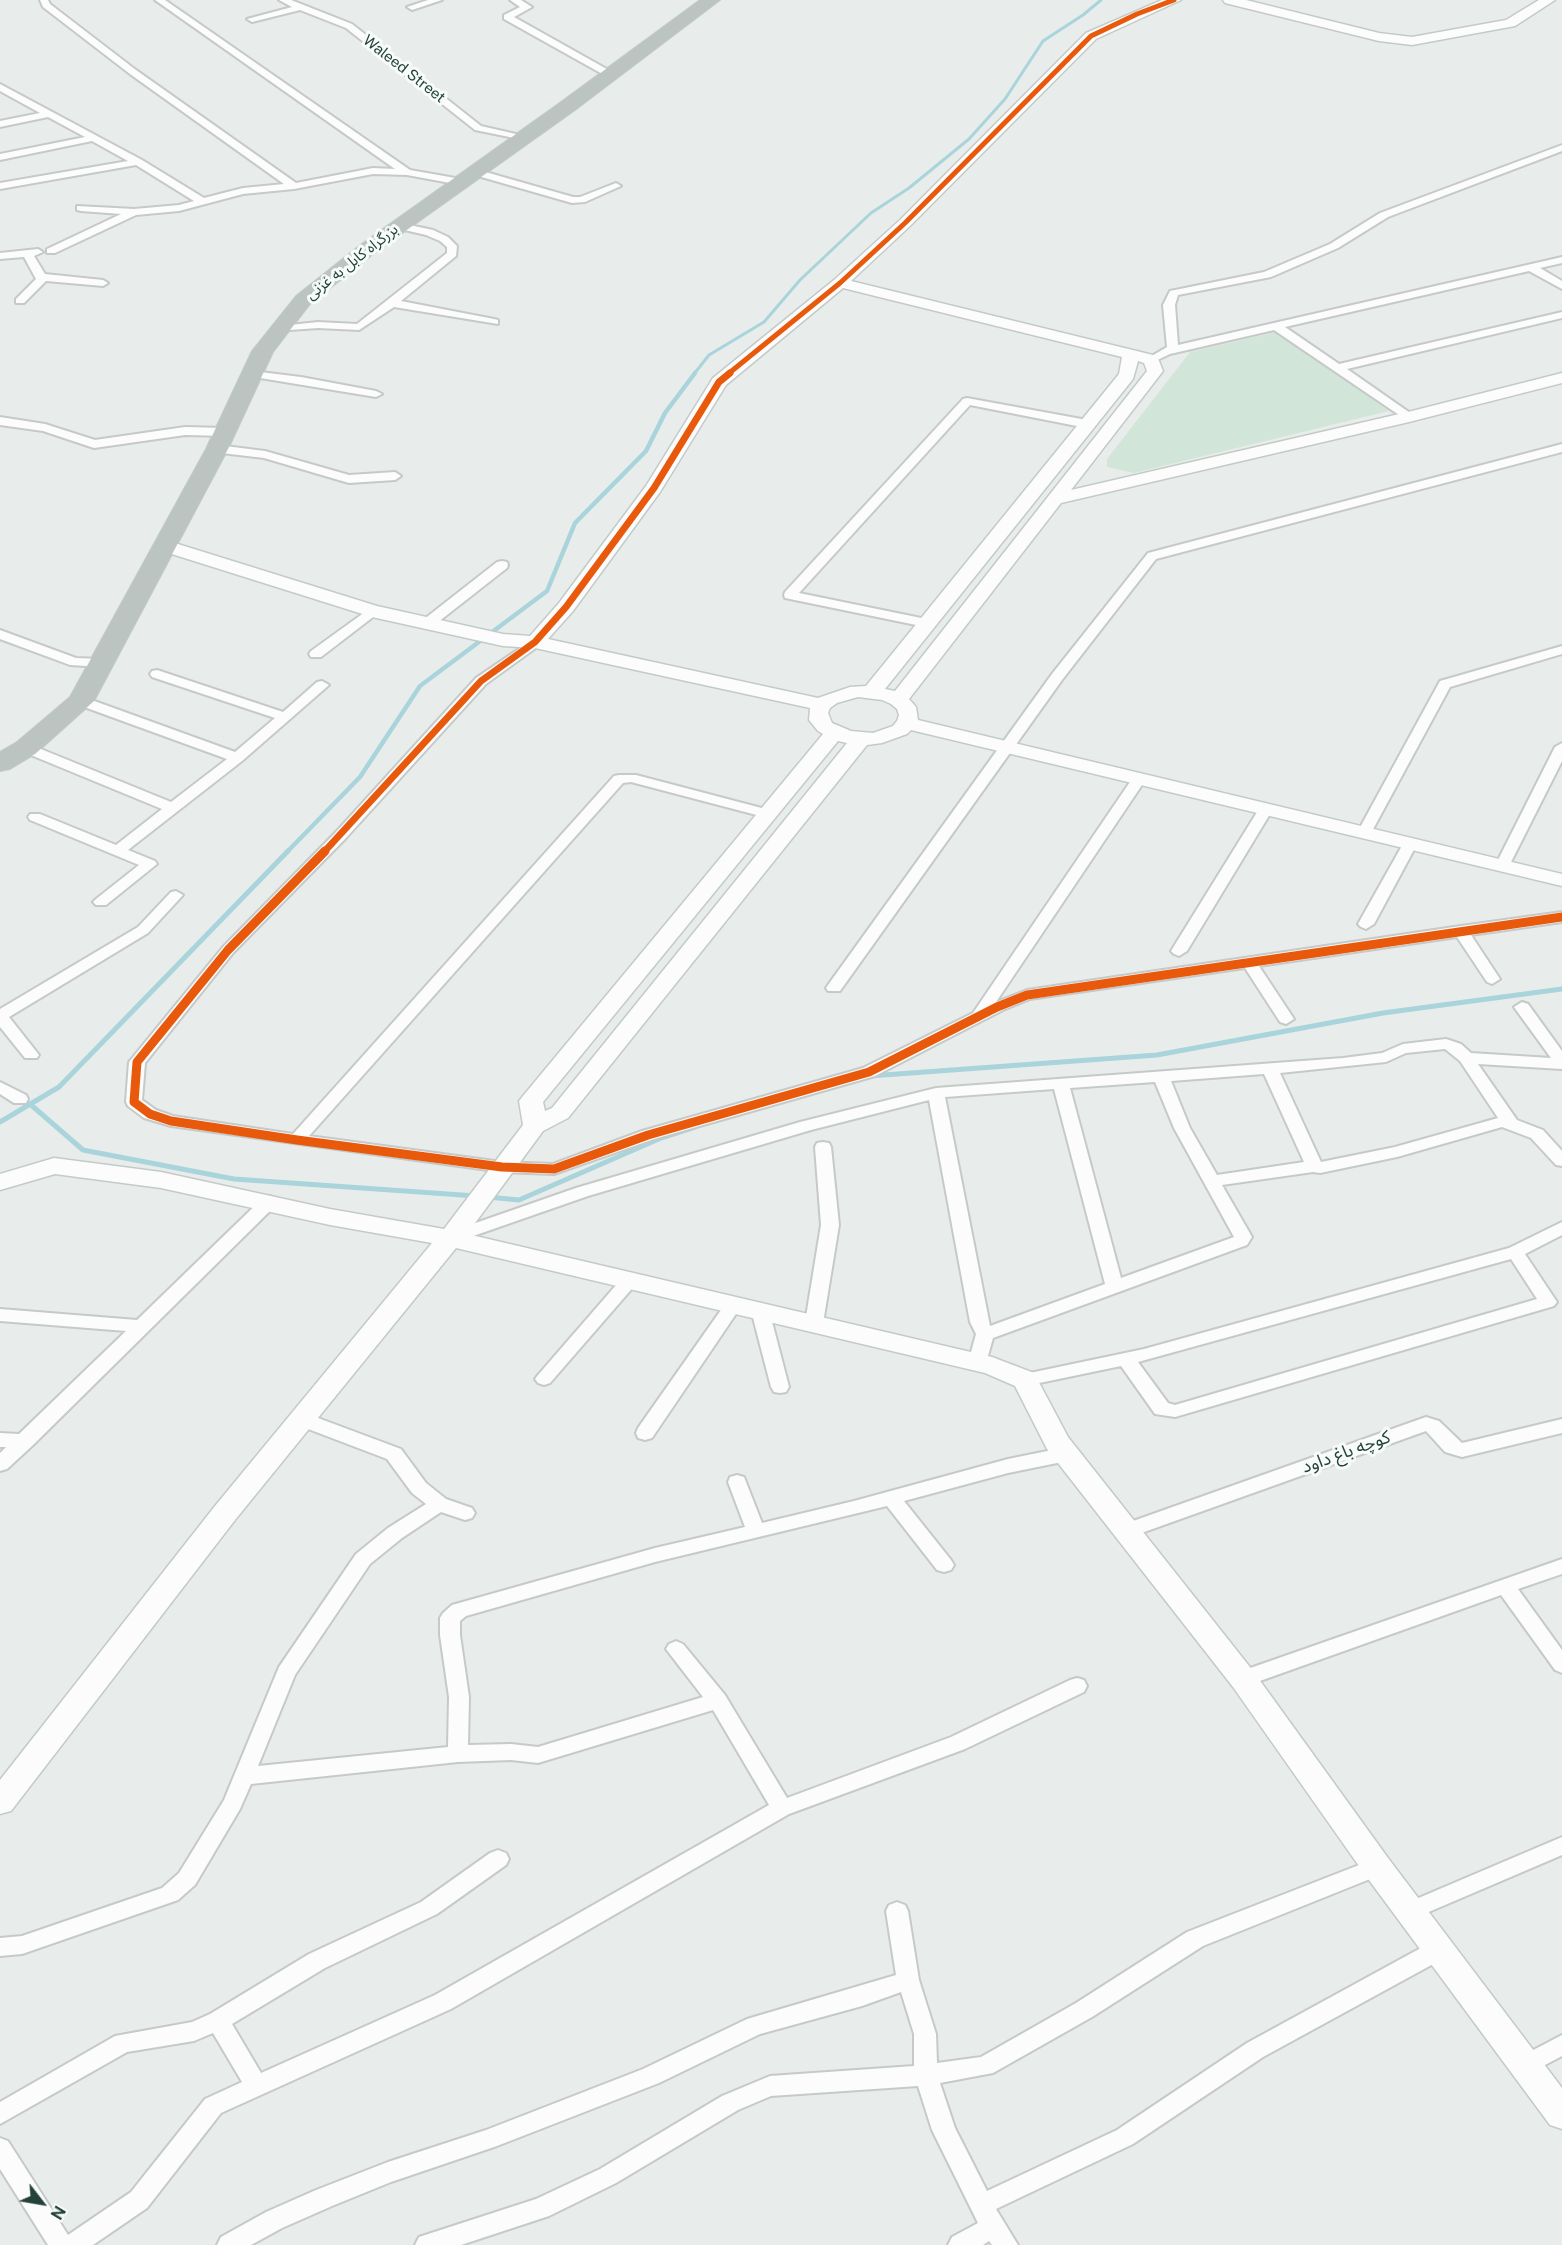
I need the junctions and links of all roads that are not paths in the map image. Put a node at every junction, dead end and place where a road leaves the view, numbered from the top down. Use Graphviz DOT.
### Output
graph roads {
  1 [pos="44,0"];
  2 [pos="159,0"];
  3 [pos="283,0"];
  4 [pos="435,0"];
  5 [pos="514,0"];
  6 [pos="711,0"];
  7 [pos="1173,0"];
  8 [pos="1230,0"];
  9 [pos="1548,0"];
  10 [pos="302,7"];
  11 [pos="412,7"];
  12 [pos="252,19"];
  13 [pos="609,74"];
  14 [pos="0,87"];
  15 [pos="49,114"];
  16 [pos="0,124"];
  17 [pos="524,137"];
  18 [pos="94,138"];
  19 [pos="1562,148"];
  20 [pos="0,157"];
  21 [pos="138,162"];
  22 [pos="407,172"];
  23 [pos="468,177"];
  24 [pos="0,186"];
  25 [pos="294,186"];
  26 [pos="616,186"];
  27 [pos="201,201"];
  28 [pos="81,208"];
  29 [pos="134,212"];
  30 [pos="400,226"];
  31 [pos="27,253"];
  32 [pos="0,256"];
  33 [pos="1562,260"];
  34 [pos="1531,267"];
  35 [pos="42,277"];
  36 [pos="103,283"];
  37 [pos="840,284"];
  38 [pos="1562,286"];
  39 [pos="20,302"];
  40 [pos="393,303"];
  41 [pos="1562,315"];
  42 [pos="494,322"];
  43 [pos="1276,326"];
  44 [pos="280,329"];
  45 [pos="1173,350"];
  46 [pos="1131,354"];
  47 [pos="1151,360"];
  48 [pos="1338,368"];
  49 [pos="252,374"];
  50 [pos="1562,378"];
  51 [pos="376,394"];
  52 [pos="1409,417"];
  53 [pos="0,421"];
  54 [pos="1087,424"];
  55 [pos="222,441"];
  56 [pos="1562,448"];
  57 [pos="395,477"];
  58 [pos="1055,499"];
  59 [pos="165,546"];
  60 [pos="502,565"];
  61 [pos="372,611"];
  62 [pos="926,623"];
  63 [pos="434,625"];
  64 [pos="0,634"];
  65 [pos="535,642"];
  66 [pos="1562,650"];
  67 [pos="316,654"];
  68 [pos="101,663"];
  69 [pos="157,675"];
  70 [pos="322,685"];
  71 [pos="872,692"];
  72 [pos="898,700"];
  73 [pos="81,701"];
  74 [pos="822,705"];
  75 [pos="285,717"];
  76 [pos="907,723"];
  77 [pos="834,733"];
  78 [pos="861,739"];
  79 [pos="1007,747"];
  80 [pos="1562,747"];
  81 [pos="26,748"];
  82 [pos="237,758"];
  83 [pos="0,763"];
  84 [pos="1138,779"];
  85 [pos="172,808"];
  86 [pos="1266,809"];
  87 [pos="768,814"];
  88 [pos="35,817"];
  89 [pos="1364,833"];
  90 [pos="1410,844"];
  91 [pos="118,850"];
  92 [pos="1502,866"];
  93 [pos="1562,880"];
  94 [pos="176,895"];
  95 [pos="101,902"];
  96 [pos="1562,917"];
  97 [pos="1366,924"];
  98 [pos="1461,932"];
  99 [pos="1179,951"];
  100 [pos="1249,962"];
  101 [pos="1492,979"];
  102 [pos="834,988"];
  103 [pos="1522,1007"];
  104 [pos="0,1016"];
  105 [pos="979,1016"];
  106 [pos="1286,1018"];
  107 [pos="31,1055"];
  108 [pos="1466,1058"];
  109 [pos="1562,1063"];
  110 [pos="1270,1069"];
  111 [pos="1161,1077"];
  112 [pos="1060,1083"];
  113 [pos="0,1087"];
  114 [pos="936,1093"];
  115 [pos="20,1100"];
  116 [pos="1511,1124"];
  117 [pos="535,1126"];
  118 [pos="297,1140"];
  119 [pos="823,1147"];
  120 [pos="1562,1161"];
  121 [pos="1314,1166"];
  122 [pos="502,1167"];
  123 [pos="1212,1181"];
  124 [pos="0,1182"];
  125 [pos="269,1202"];
  126 [pos="1562,1228"];
  127 [pos="450,1238"];
  128 [pos="1515,1252"];
  129 [pos="630,1280"];
  130 [pos="1114,1285"];
  131 [pos="747,1307"];
  132 [pos="0,1315"];
  133 [pos="814,1323"];
  134 [pos="141,1326"];
  135 [pos="985,1334"];
  136 [pos="1126,1359"];
  137 [pos="977,1363"];
  138 [pos="544,1379"];
  139 [pos="1025,1380"];
  140 [pos="780,1387"];
  141 [pos="302,1419"];
  142 [pos="1562,1426"];
  143 [pos="645,1433"];
  144 [pos="0,1440"];
  145 [pos="25,1441"];
  146 [pos="1067,1454"];
  147 [pos="0,1464"];
  148 [pos="737,1482"];
  149 [pos="891,1498"];
  150 [pos="440,1504"];
  151 [pos="465,1513"];
  152 [pos="756,1531"];
  153 [pos="1126,1531"];
  154 [pos="944,1565"];
  155 [pos="1562,1566"];
  156 [pos="1506,1587"];
  157 [pos="676,1649"];
  158 [pos="1562,1665"];
  159 [pos="1243,1679"];
  160 [pos="1077,1686"];
  161 [pos="718,1701"];
  162 [pos="458,1754"];
  163 [pos="244,1776"];
  164 [pos="0,1802"];
  165 [pos="782,1808"];
  166 [pos="1562,1846"];
  167 [pos="498,1859"];
  168 [pos="1377,1868"];
  169 [pos="897,1911"];
  170 [pos="1410,1911"];
  171 [pos="0,1947"];
  172 [pos="1438,1950"];
  173 [pos="908,1980"];
  174 [pos="218,2022"];
  175 [pos="1562,2045"];
  176 [pos="1526,2065"];
  177 [pos="926,2075"];
  178 [pos="256,2085"];
  179 [pos="0,2114"];
  180 [pos="1562,2114"];
  181 [pos="0,2148"];
  182 [pos="981,2205"];
  183 [pos="999,2236"];
  184 [pos="61,2245"];
  185 [pos="74,2245"];
  186 [pos="229,2245"];
  187 [pos="427,2245"];
  188 [pos="960,2245"];
  1 -- 25 [label="street"];
  2 -- 22 [label="street"];
  3 -- 10 [label="street, Waleed Street"];
  4 -- 11 [label="street"];
  5 -- 13 [label="street"];
  6 -- 13 [label="highway, بزرگراه کابل به غزنی"];
  7 -- 37 [label="street"];
  8 -- 9 [label="street"];
  10 -- 12 [label="street"];
  10 -- 17 [label="street, Waleed Street"];
  13 -- 17 [label="highway, بزرگراه کابل به غزنی"];
  14 -- 15 [label="street"];
  15 -- 16 [label="street"];
  15 -- 18 [label="street"];
  17 -- 23 [label="highway, بزرگراه کابل به غزنی"];
  18 -- 20 [label="street"];
  18 -- 21 [label="street"];
  19 -- 45 [label="street"];
  21 -- 24 [label="street"];
  21 -- 27 [label="street"];
  22 -- 23 [label="street"];
  22 -- 25 [label="street"];
  23 -- 26 [label="street"];
  23 -- 30 [label="highway, بزرگراه کابل به غزنی"];
  25 -- 27 [label="street"];
  27 -- 29 [label="street"];
  28 -- 29 [label="street"];
  29 -- 31 [label="street"];
  30 -- 40 [label="street"];
  30 -- 44 [label="highway, بزرگراه کابل به غزنی"];
  31 -- 32 [label="street"];
  31 -- 35 [label="street"];
  33 -- 34 [label="street"];
  34 -- 38 [label="street"];
  34 -- 43 [label="street"];
  35 -- 36 [label="street"];
  35 -- 39 [label="street"];
  37 -- 46 [label="street"];
  37 -- 65 [label="street"];
  40 -- 42 [label="street"];
  40 -- 44 [label="street"];
  41 -- 48 [label="street"];
  43 -- 45 [label="street"];
  43 -- 48 [label="street"];
  44 -- 49 [label="highway, بزرگراه کابل به غزنی"];
  45 -- 47 [label="street"];
  46 -- 47 [label="street"];
  46 -- 54 [label="street"];
  47 -- 58 [label="street"];
  48 -- 52 [label="street"];
  49 -- 51 [label="street"];
  49 -- 55 [label="highway, بزرگراه کابل به غزنی"];
  50 -- 52 [label="street"];
  52 -- 58 [label="street"];
  53 -- 55 [label="street"];
  54 -- 62 [label="street"];
  54 -- 62 [label="street"];
  55 -- 57 [label="street"];
  55 -- 59 [label="highway, بزرگراه کابل به غزنی"];
  56 -- 79 [label="street"];
  58 -- 72 [label="street"];
  59 -- 61 [label="street"];
  59 -- 68 [label="highway, بزرگراه کابل به غزنی"];
  60 -- 63 [label="street"];
  61 -- 63 [label="street"];
  61 -- 67 [label="street"];
  62 -- 71 [label="street"];
  63 -- 65 [label="street"];
  64 -- 68 [label="street"];
  65 -- 74 [label="street"];
  65 -- 118 [label="street"];
  66 -- 89 [label="street"];
  68 -- 73 [label="highway, بزرگراه کابل به غزنی"];
  69 -- 75 [label="street"];
  70 -- 75 [label="street"];
  71 -- 72 [label="street"];
  71 -- 74 [label="street"];
  72 -- 76 [label="street"];
  73 -- 81 [label="highway, بزرگراه کابل به غزنی"];
  73 -- 82 [label="street"];
  74 -- 77 [label="street"];
  75 -- 82 [label="street"];
  76 -- 78 [label="street"];
  76 -- 79 [label="street"];
  77 -- 78 [label="street"];
  77 -- 87 [label="street"];
  78 -- 117 [label="street"];
  79 -- 84 [label="street"];
  79 -- 102 [label="street"];
  80 -- 92 [label="street"];
  81 -- 83 [label="highway, بزرگراه کابل به غزنی"];
  81 -- 85 [label="street"];
  82 -- 85 [label="street"];
  84 -- 86 [label="street"];
  84 -- 105 [label="street"];
  85 -- 91 [label="street"];
  86 -- 89 [label="street"];
  86 -- 99 [label="street"];
  87 -- 117 [label="street"];
  87 -- 118 [label="street"];
  88 -- 91 [label="street"];
  89 -- 90 [label="street"];
  90 -- 92 [label="street"];
  90 -- 97 [label="street"];
  91 -- 95 [label="street"];
  92 -- 93 [label="street"];
  94 -- 104 [label="street"];
  96 -- 98 [label="street"];
  98 -- 100 [label="street"];
  98 -- 101 [label="street"];
  100 -- 105 [label="street"];
  100 -- 106 [label="street"];
  103 -- 109 [label="street"];
  104 -- 107 [label="street"];
  105 -- 122 [label="street"];
  108 -- 109 [label="street"];
  108 -- 110 [label="street"];
  108 -- 116 [label="street"];
  110 -- 111 [label="street"];
  110 -- 121 [label="street"];
  111 -- 112 [label="street"];
  111 -- 123 [label="street"];
  112 -- 114 [label="street"];
  112 -- 130 [label="street"];
  113 -- 115 [label="street"];
  114 -- 127 [label="street"];
  114 -- 135 [label="street"];
  116 -- 120 [label="street"];
  116 -- 121 [label="street"];
  117 -- 122 [label="street"];
  118 -- 122 [label="street"];
  119 -- 133 [label="street"];
  121 -- 123 [label="street"];
  122 -- 127 [label="street"];
  123 -- 130 [label="street"];
  124 -- 125 [label="street"];
  125 -- 127 [label="street"];
  125 -- 134 [label="street"];
  126 -- 128 [label="street"];
  127 -- 129 [label="street"];
  127 -- 141 [label="street"];
  128 -- 136 [label="street"];
  128 -- 136 [label="street"];
  129 -- 131 [label="street"];
  129 -- 138 [label="street"];
  130 -- 135 [label="street"];
  131 -- 133 [label="street"];
  131 -- 140 [label="street"];
  131 -- 143 [label="street"];
  132 -- 134 [label="street"];
  133 -- 137 [label="street"];
  134 -- 145 [label="street"];
  135 -- 137 [label="street"];
  136 -- 139 [label="street"];
  137 -- 139 [label="street"];
  139 -- 146 [label="street"];
  141 -- 150 [label="street"];
  141 -- 164 [label="street"];
  142 -- 153 [label="street, کوچه باغ داود"];
  144 -- 145 [label="street"];
  145 -- 147 [label="street"];
  146 -- 149 [label="street"];
  146 -- 153 [label="street"];
  148 -- 152 [label="street"];
  149 -- 152 [label="street"];
  149 -- 154 [label="street"];
  150 -- 151 [label="street"];
  150 -- 163 [label="street"];
  152 -- 162 [label="street"];
  153 -- 159 [label="street"];
  155 -- 156 [label="street"];
  156 -- 158 [label="street"];
  156 -- 159 [label="street"];
  157 -- 161 [label="street"];
  159 -- 168 [label="street"];
  160 -- 165 [label="street"];
  161 -- 162 [label="street"];
  161 -- 165 [label="street"];
  162 -- 163 [label="street"];
  163 -- 171 [label="street"];
  165 -- 178 [label="street"];
  166 -- 170 [label="street"];
  167 -- 174 [label="street"];
  168 -- 170 [label="street"];
  168 -- 177 [label="street"];
  169 -- 173 [label="street"];
  170 -- 172 [label="street"];
  172 -- 176 [label="street"];
  172 -- 182 [label="street"];
  173 -- 177 [label="street"];
  173 -- 186 [label="street"];
  174 -- 178 [label="street"];
  174 -- 179 [label="street"];
  175 -- 176 [label="street"];
  176 -- 180 [label="street"];
  177 -- 182 [label="street"];
  177 -- 187 [label="street"];
  178 -- 185 [label="street"];
  181 -- 184 [label="street"];
  182 -- 183 [label="street"];
  183 -- 188 [label="street"];
}
